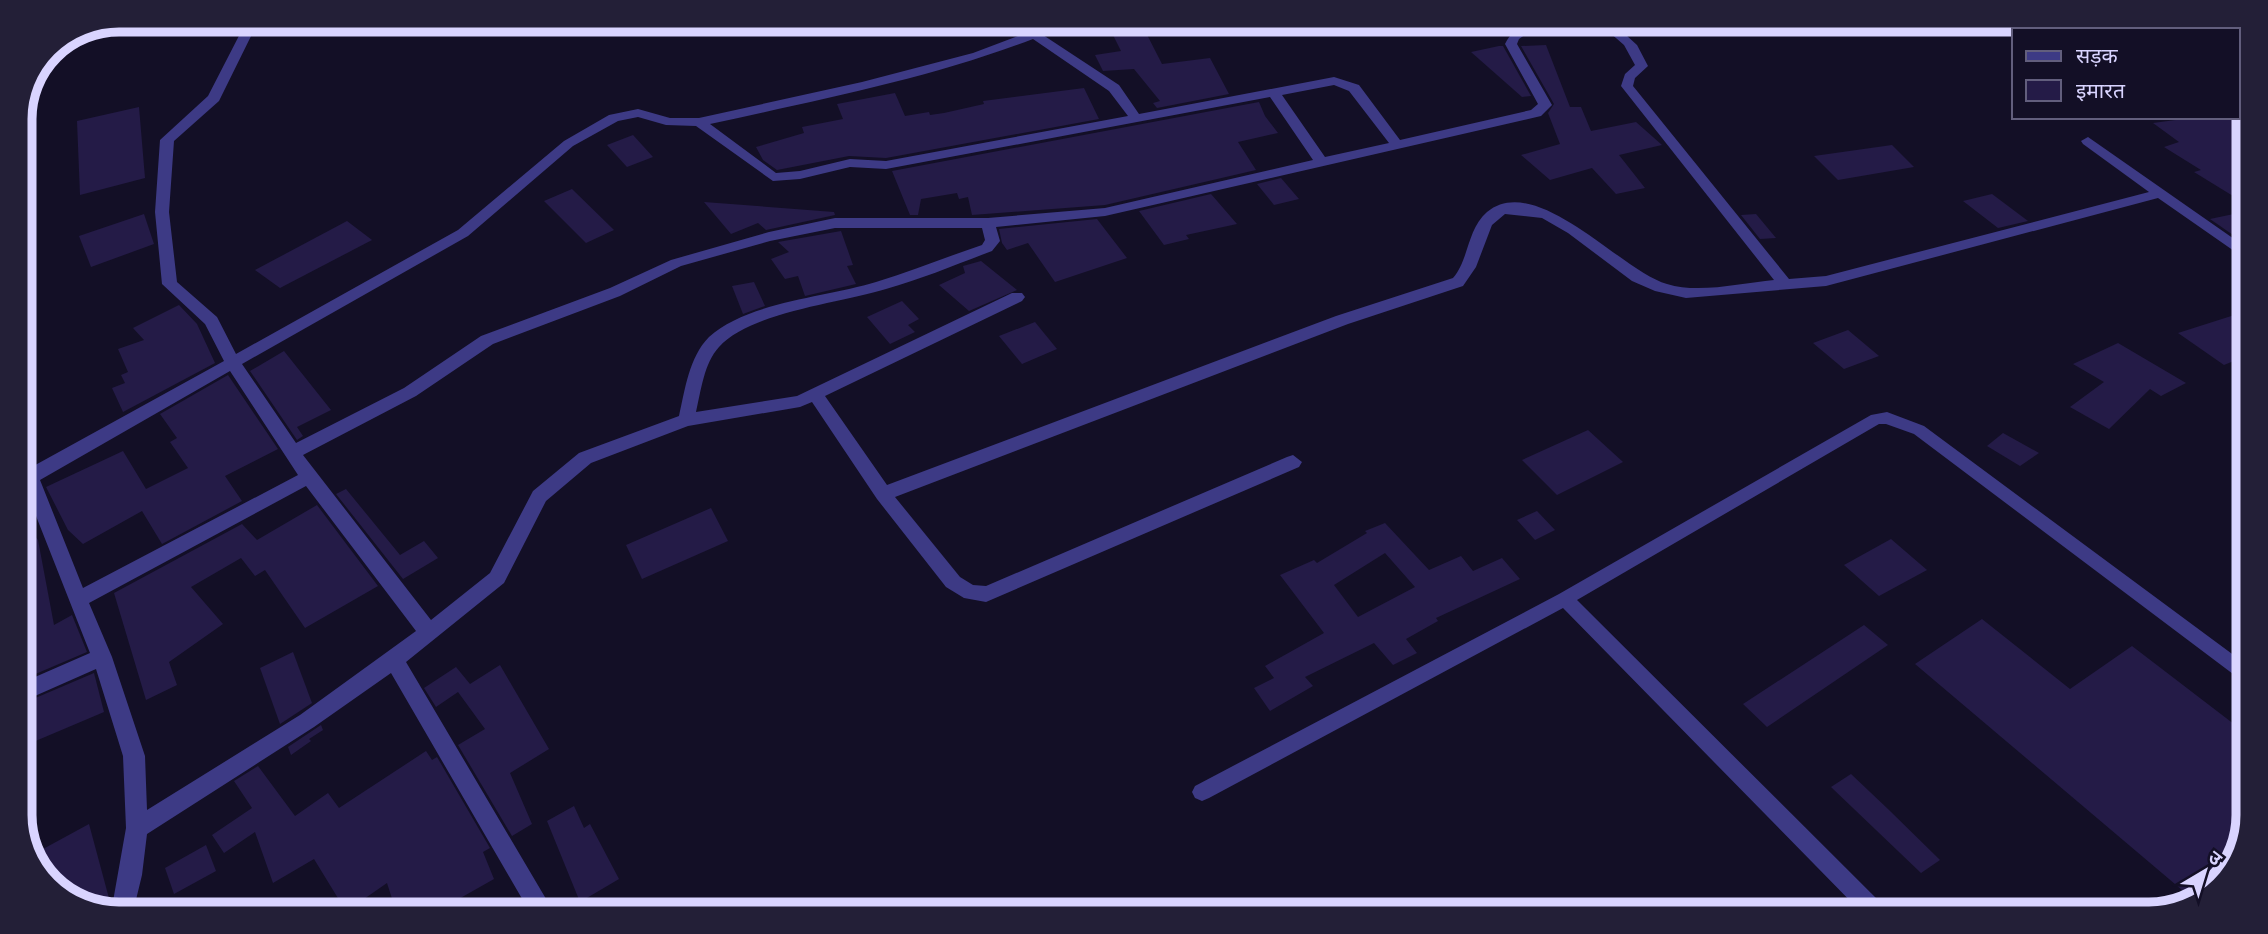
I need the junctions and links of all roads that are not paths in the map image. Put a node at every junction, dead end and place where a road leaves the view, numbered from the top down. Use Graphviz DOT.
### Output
graph roads {
  1 [pos="247,32"];
  2 [pos="1039,32"];
  3 [pos="1522,32"];
  4 [pos="1617,32"];
  5 [pos="1034,34"];
  6 [pos="1274,93"];
  7 [pos="1136,118"];
  8 [pos="699,122"];
  9 [pos="2088,141"];
  10 [pos="1398,146"];
  11 [pos="1321,162"];
  12 [pos="2161,193"];
  13 [pos="988,223"];
  14 [pos="2236,247"];
  15 [pos="1785,284"];
  16 [pos="1017,297"];
  17 [pos="233,362"];
  18 [pos="816,395"];
  19 [pos="686,420"];
  20 [pos="293,452"];
  21 [pos="1293,462"];
  22 [pos="32,476"];
  23 [pos="309,477"];
  24 [pos="883,494"];
  25 [pos="32,495"];
  26 [pos="80,599"];
  27 [pos="1565,599"];
  28 [pos="429,633"];
  29 [pos="102,657"];
  30 [pos="394,660"];
  31 [pos="2236,667"];
  32 [pos="32,688"];
  33 [pos="1202,792"];
  34 [pos="137,828"];
  35 [pos="124,902"];
  36 [pos="537,902"];
  37 [pos="1866,902"];
  1 -- 17 [label="street"];
  2 -- 5 [label="street"];
  3 -- 10 [label="street"];
  4 -- 15 [label="street"];
  5 -- 7 [label="street"];
  5 -- 8 [label="street"];
  6 -- 7 [label="street"];
  6 -- 10 [label="street"];
  6 -- 11 [label="street"];
  7 -- 8 [label="street"];
  8 -- 17 [label="street"];
  9 -- 12 [label="street"];
  10 -- 11 [label="street"];
  11 -- 13 [label="street"];
  12 -- 14 [label="street"];
  12 -- 15 [label="street"];
  13 -- 19 [label="street"];
  13 -- 20 [label="street"];
  15 -- 24 [label="street"];
  16 -- 18 [label="street"];
  17 -- 20 [label="street"];
  17 -- 22 [label="street"];
  18 -- 19 [label="street"];
  18 -- 24 [label="street"];
  19 -- 28 [label="street"];
  20 -- 23 [label="street"];
  21 -- 24 [label="street"];
  23 -- 26 [label="street"];
  23 -- 28 [label="street"];
  25 -- 26 [label="street"];
  26 -- 29 [label="street"];
  27 -- 31 [label="lane"];
  27 -- 33 [label="lane"];
  27 -- 37 [label="lane"];
  28 -- 30 [label="street"];
  29 -- 32 [label="street"];
  29 -- 34 [label="street"];
  30 -- 34 [label="street"];
  30 -- 36 [label="street"];
  34 -- 35 [label="street"];
}
